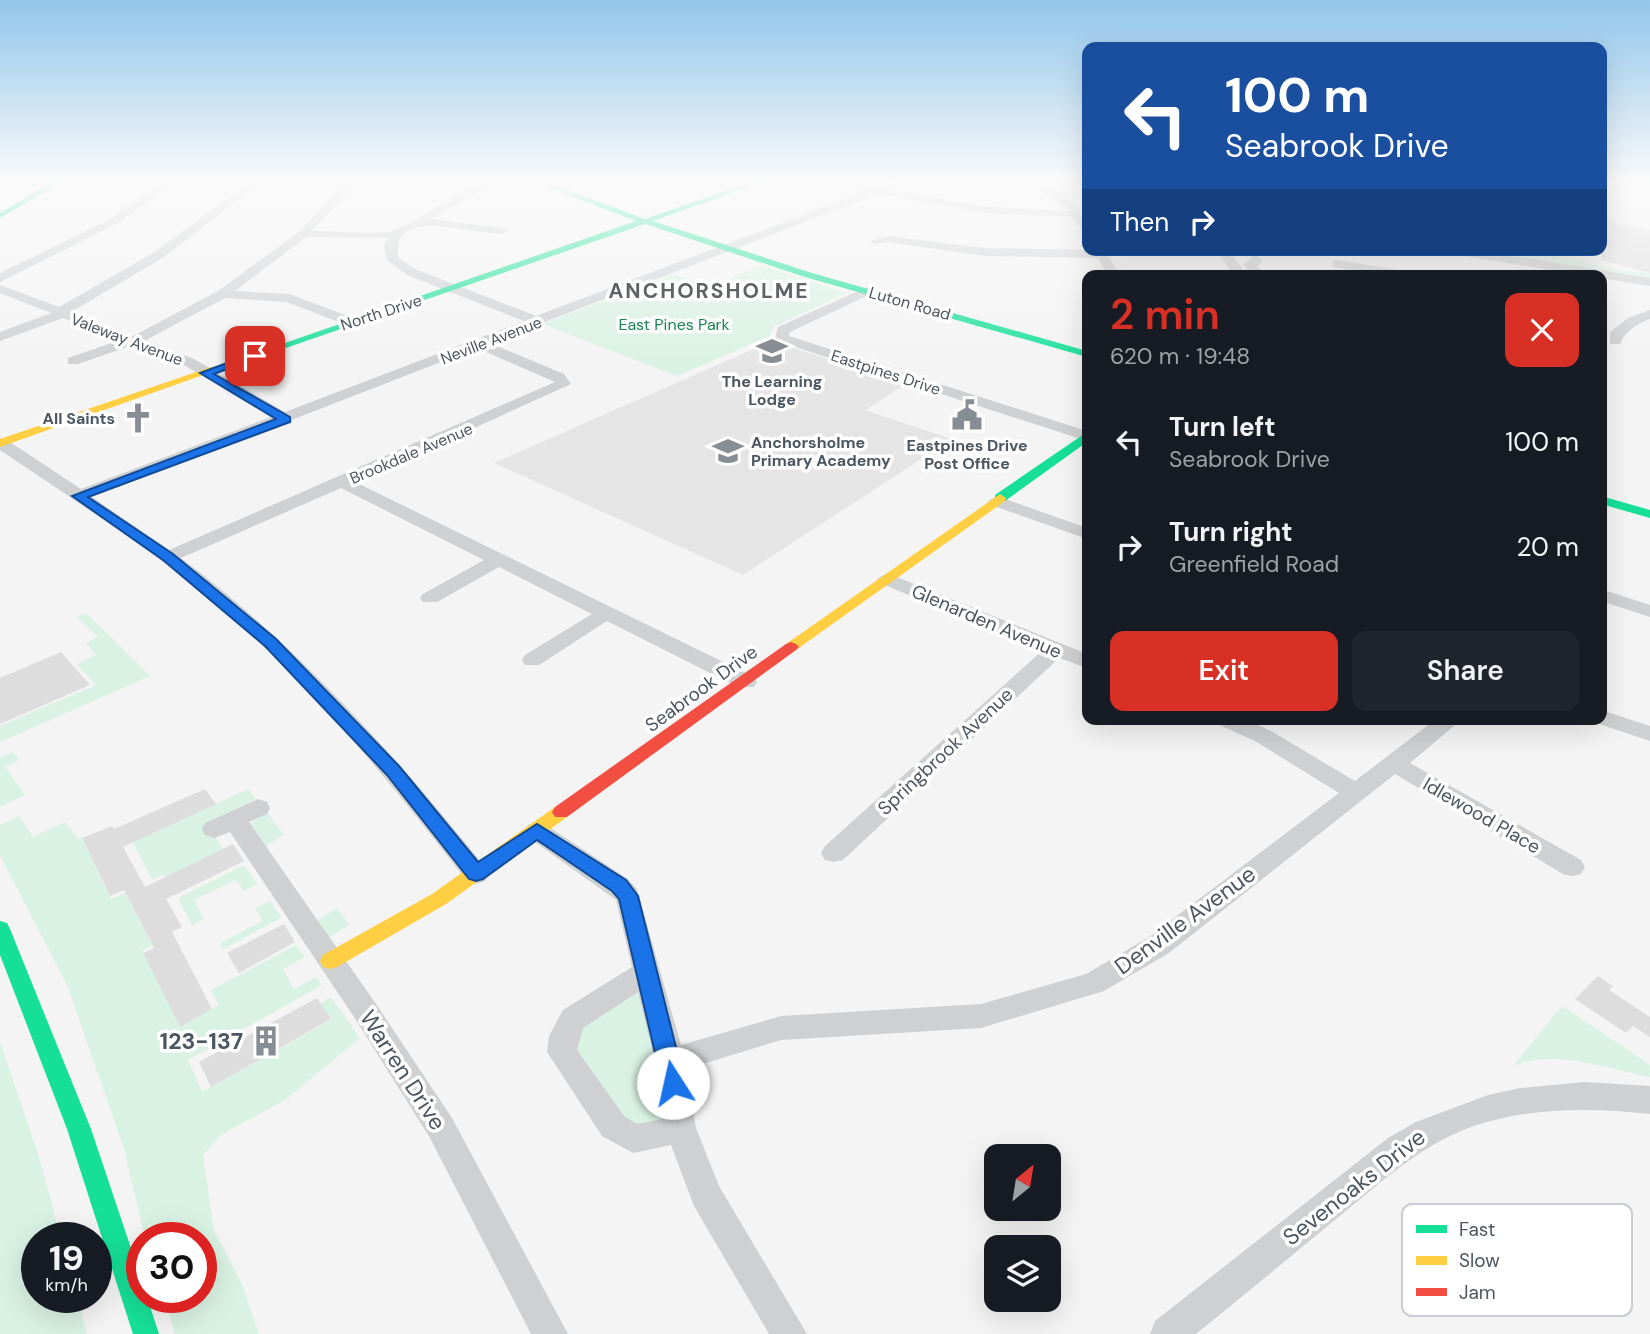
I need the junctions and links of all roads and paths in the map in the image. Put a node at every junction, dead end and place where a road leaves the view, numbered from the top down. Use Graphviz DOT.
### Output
graph roads {
  1 [pos="69,243"];
  2 [pos="174,243"];
  3 [pos="291,243"];
  4 [pos="391,243"];
  5 [pos="584,243"];
  6 [pos="708,243"];
  7 [pos="742,243"];
  8 [pos="914,243"];
  9 [pos="727,249"];
  10 [pos="1082,252"];
  11 [pos="1227,256"];
  12 [pos="1468,256"];
  13 [pos="1255,258"];
  14 [pos="1336,264"];
  15 [pos="1237,270"];
  16 [pos="1254,270"];
  17 [pos="1354,270"];
  18 [pos="1552,270"];
  19 [pos="1607,277"];
  20 [pos="0,278"];
  21 [pos="1650,282"];
  22 [pos="0,289"];
  23 [pos="453,289"];
  24 [pos="867,292"];
  25 [pos="223,294"];
  26 [pos="60,314"];
  27 [pos="1650,314"];
  28 [pos="351,322"];
  29 [pos="538,322"];
  30 [pos="0,337"];
  31 [pos="134,340"];
  32 [pos="1615,341"];
  33 [pos="479,344"];
  34 [pos="1082,353"];
  35 [pos="72,361"];
  36 [pos="205,373"];
  37 [pos="286,419"];
  38 [pos="1082,434"];
  39 [pos="1082,440"];
  40 [pos="1,443"];
  41 [pos="342,482"];
  42 [pos="78,496"];
  43 [pos="997,500"];
  44 [pos="1607,502"];
  45 [pos="1650,514"];
  46 [pos="1082,532"];
  47 [pos="168,557"];
  48 [pos="497,560"];
  49 [pos="887,579"];
  50 [pos="429,598"];
  51 [pos="1607,598"];
  52 [pos="1650,611"];
  53 [pos="605,614"];
  54 [pos="1056,649"];
  55 [pos="532,660"];
  56 [pos="1082,660"];
  57 [pos="746,682"];
  58 [pos="1607,719"];
  59 [pos="1239,725"];
  60 [pos="1443,725"];
  61 [pos="1650,734"];
  62 [pos="1393,763"];
  63 [pos="1356,792"];
  64 [pos="258,808"];
  65 [pos="537,831"];
  66 [pos="834,853"];
  67 [pos="1572,867"];
  68 [pos="476,873"];
  69 [pos="0,929"];
  70 [pos="330,961"];
  71 [pos="647,972"];
  72 [pos="670,1061"];
  73 [pos="1650,1100"];
  74 [pos="680,1128"];
  75 [pos="146,1334"];
  76 [pos="550,1334"];
  77 [pos="789,1334"];
  78 [pos="1168,1334"];
  1 -- 20 [label="street"];
  2 -- 26 [label="street"];
  3 -- 25 [label="street"];
  4 -- 23 [label="street"];
  5 -- 23 [label="street, North Drive"];
  6 -- 9 [label="street, Luton Road"];
  7 -- 9 [label="street, Neville Avenue"];
  8 -- 10 [label="street"];
  9 -- 24 [label="street, Luton Road"];
  9 -- 29 [label="street, Neville Avenue"];
  11 -- 15 [label="street"];
  12 -- 18 [label="street"];
  13 -- 16 [label="street"];
  14 -- 17 [label="street"];
  19 -- 21 [label="street"];
  22 -- 26 [label="street, Valeway Avenue"];
  23 -- 28 [label="street, North Drive"];
  23 -- 29 [label="street"];
  24 -- 34 [label="street, Luton Road"];
  24 -- 38 [label="street, Eastpines Drive"];
  25 -- 28 [label="street"];
  25 -- 31 [label="street"];
  26 -- 30 [label="street"];
  26 -- 31 [label="street, Valeway Avenue"];
  27 -- 32 [label="street"];
  28 -- 36 [label="street, North Drive"];
  29 -- 33 [label="street, Neville Avenue"];
  31 -- 35 [label="street"];
  31 -- 36 [label="street, Valeway Avenue"];
  33 -- 37 [label="street, Neville Avenue"];
  33 -- 41 [label="street, Brookdale Avenue"];
  36 -- 37 [label="street, Valeway Avenue"];
  36 -- 40 [label="street, North Drive"];
  37 -- 42 [label="street, Neville Avenue"];
  39 -- 43 [label="street, Seabrook Drive"];
  40 -- 42 [label="street"];
  41 -- 47 [label="street, Brookdale Avenue"];
  41 -- 48 [label="street"];
  42 -- 47 [label="street"];
  43 -- 46 [label="street"];
  43 -- 49 [label="street, Seabrook Drive"];
  44 -- 45 [label="street"];
  47 -- 68 [label="street"];
  48 -- 50 [label="street"];
  48 -- 53 [label="street"];
  49 -- 54 [label="street, Glenarden Avenue"];
  49 -- 57 [label="street, Seabrook Drive"];
  51 -- 52 [label="street"];
  53 -- 55 [label="street"];
  53 -- 57 [label="street"];
  54 -- 56 [label="street, Glenarden Avenue"];
  54 -- 66 [label="street, Springbrook Avenue"];
  57 -- 65 [label="street, Seabrook Drive"];
  58 -- 61 [label="street"];
  59 -- 63 [label="street"];
  60 -- 62 [label="street, Denville Avenue"];
  62 -- 63 [label="street, Denville Avenue"];
  62 -- 67 [label="street, Idlewood Place"];
  63 -- 72 [label="street, Denville Avenue"];
  64 -- 70 [label="street, Warren Drive"];
  65 -- 68 [label="street, Seabrook Drive"];
  65 -- 71 [label="street"];
  68 -- 70 [label="street, Seabrook Drive"];
  69 -- 75 [label="street"];
  70 -- 76 [label="street, Warren Drive"];
  71 -- 72 [label="street"];
  71 -- 74 [label="street"];
  72 -- 74 [label="street"];
  73 -- 78 [label="street, Sevenoaks Drive"];
  74 -- 77 [label="street"];
}
